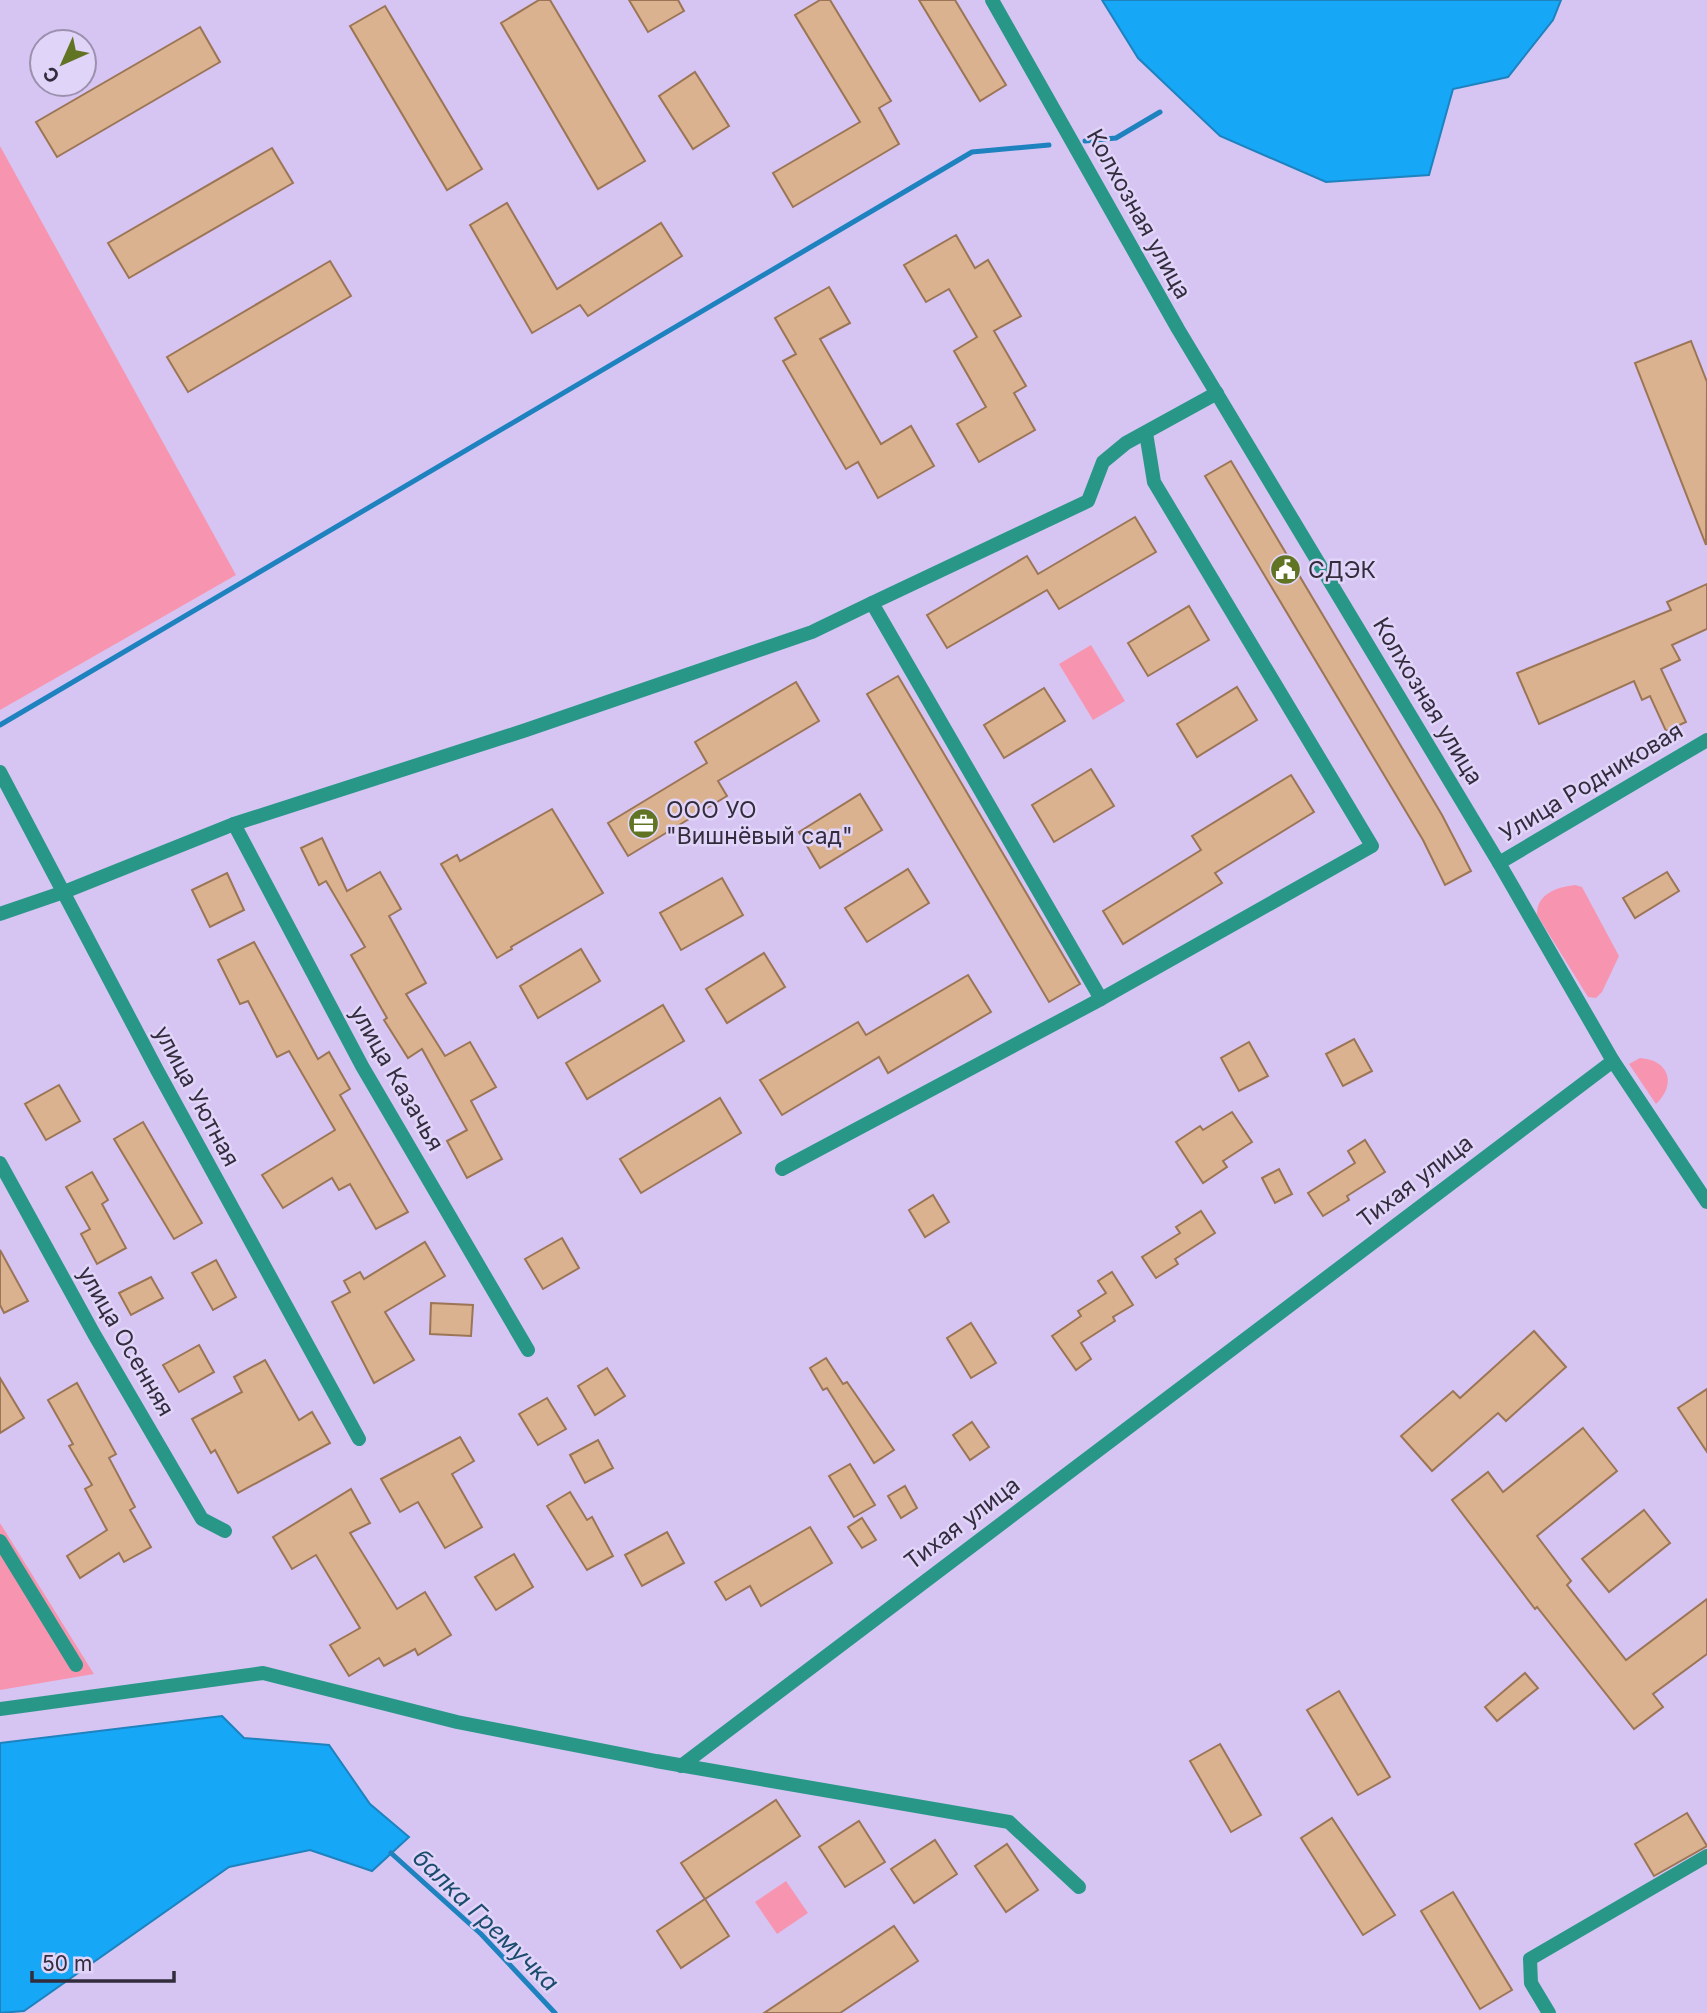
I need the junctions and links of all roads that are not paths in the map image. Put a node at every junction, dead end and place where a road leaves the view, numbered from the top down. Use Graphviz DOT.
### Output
graph roads {
  1 [pos="992,0"];
  2 [pos="1217,393"];
  3 [pos="1146,433"];
  4 [pos="872,603"];
  5 [pos="1707,740"];
  6 [pos="0,772"];
  7 [pos="234,824"];
  8 [pos="1499,863"];
  9 [pos="64,892"];
  10 [pos="0,914"];
  11 [pos="1101,999"];
  12 [pos="1613,1061"];
  13 [pos="0,1163"];
  14 [pos="782,1169"];
  15 [pos="1707,1202"];
  16 [pos="528,1350"];
  17 [pos="359,1439"];
  18 [pos="225,1531"];
  19 [pos="0,1541"];
  20 [pos="76,1665"];
  21 [pos="0,1709"];
  22 [pos="681,1766"];
  23 [pos="1707,1856"];
  24 [pos="1079,1887"];
  25 [pos="1549,2013"];
  1 -- 2 [label="street, Колхозная улица"];
  2 -- 3 [label="street"];
  2 -- 8 [label="street, Колхозная улица"];
  3 -- 4 [label="street"];
  3 -- 11 [label="street"];
  4 -- 7 [label="street"];
  4 -- 11 [label="street"];
  5 -- 8 [label="street, Улица Родниковая"];
  6 -- 9 [label="street, улица Уютная"];
  7 -- 9 [label="street"];
  7 -- 16 [label="street, улица Казачья"];
  8 -- 12 [label="street, Колхозная улица"];
  9 -- 10 [label="street"];
  9 -- 17 [label="street, улица Уютная"];
  11 -- 14 [label="street"];
  12 -- 15 [label="street, Колхозная улица"];
  12 -- 22 [label="street, Тихая улица"];
  13 -- 18 [label="street, улица Осенняя"];
  19 -- 20 [label="street"];
  21 -- 22 [label="street"];
  22 -- 24 [label="street"];
  23 -- 25 [label="street"];
}
